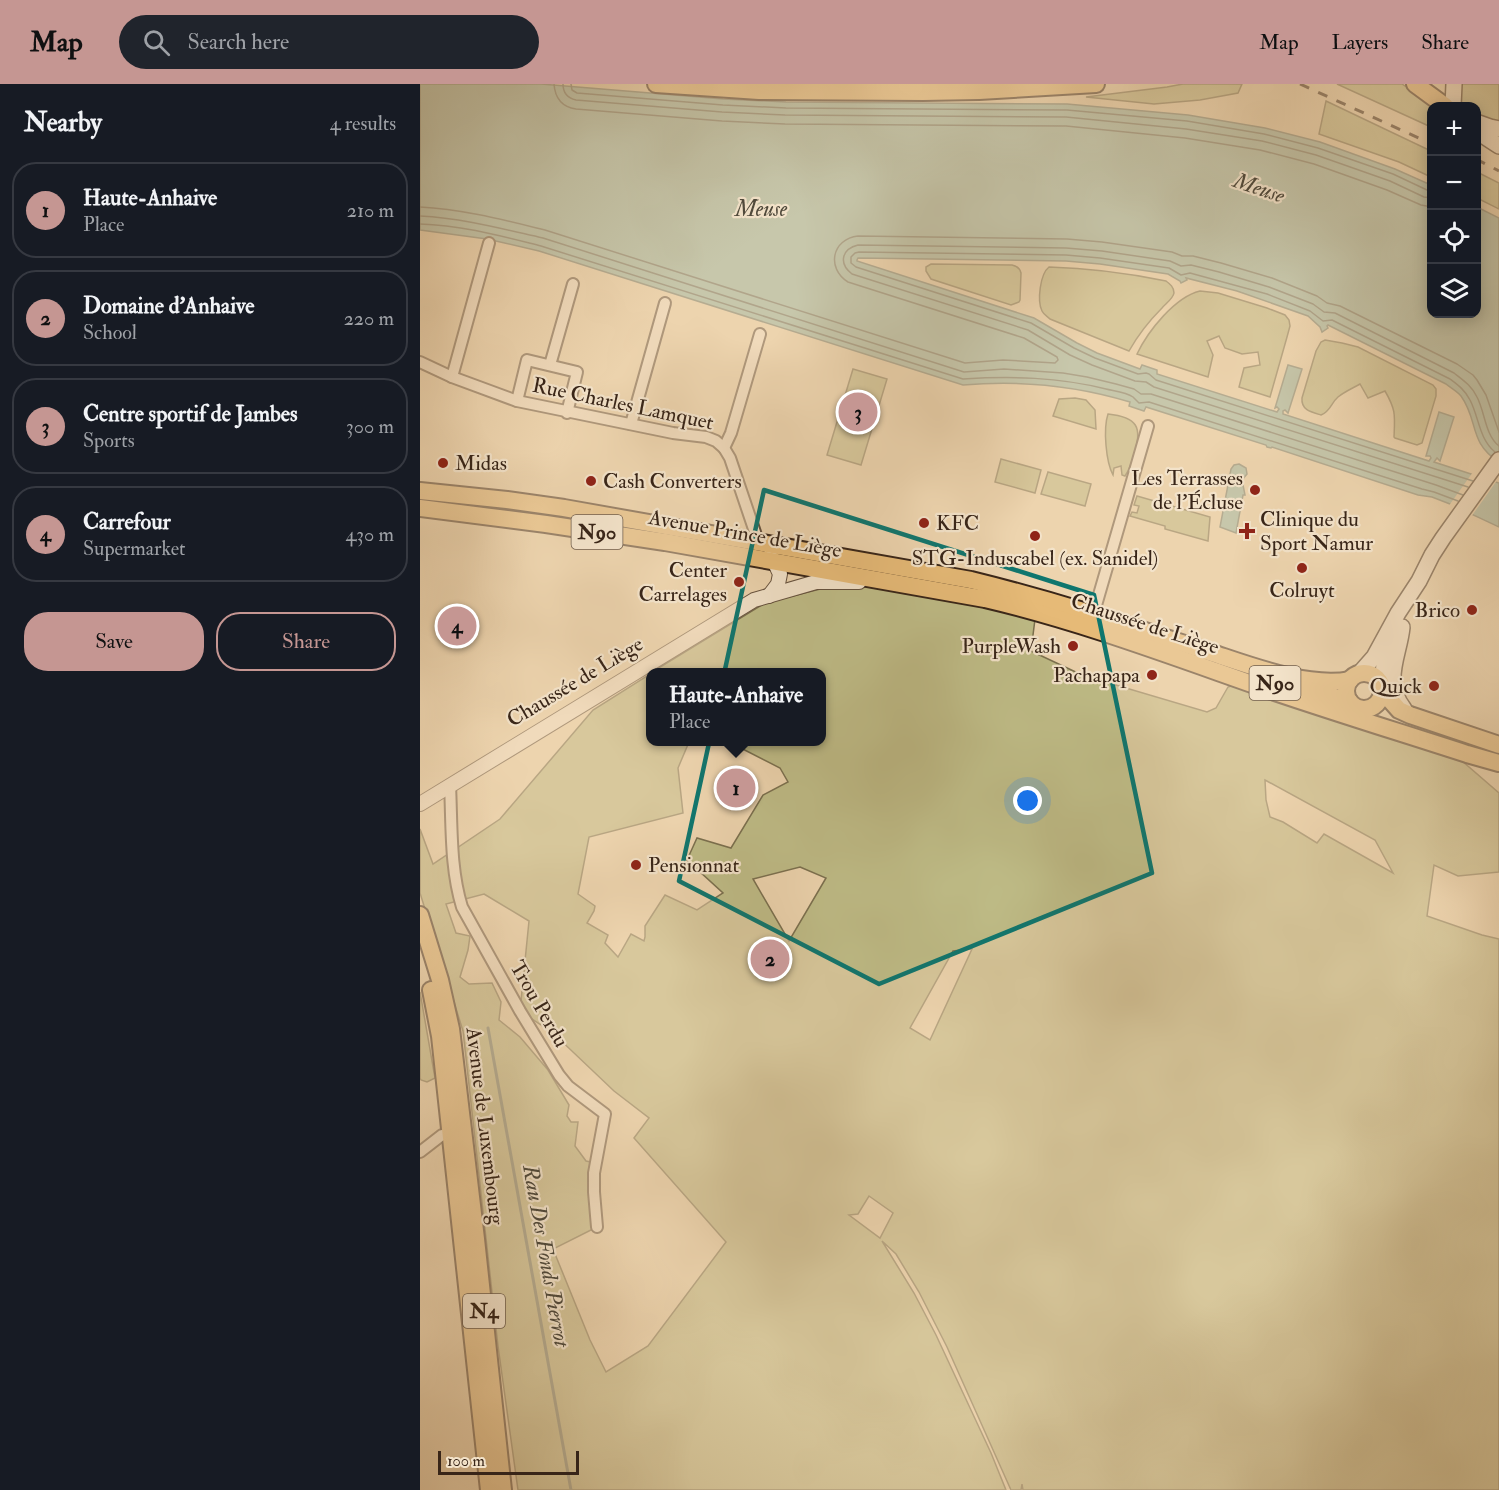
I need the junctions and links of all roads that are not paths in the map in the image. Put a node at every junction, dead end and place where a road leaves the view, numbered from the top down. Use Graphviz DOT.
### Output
graph roads {
  1 [pos="657,84"];
  2 [pos="1096,84"];
  3 [pos="1415,84"];
  4 [pos="1454,84"];
  5 [pos="1042,86"];
  6 [pos="1440,102"];
  7 [pos="1453,102"];
  8 [pos="1481,124"];
  9 [pos="1499,129"];
  10 [pos="1481,134"];
  11 [pos="1499,146"];
  12 [pos="489,243"];
  13 [pos="573,284"];
  14 [pos="665,303"];
  15 [pos="760,334"];
  16 [pos="420,362"];
  17 [pos="550,366"];
  18 [pos="452,377"];
  19 [pos="517,402"];
  20 [pos="567,412"];
  21 [pos="631,424"];
  22 [pos="1148,426"];
  23 [pos="724,448"];
  24 [pos="1499,460"];
  25 [pos="420,490"];
  26 [pos="420,508"];
  27 [pos="758,541"];
  28 [pos="774,561"];
  29 [pos="883,581"];
  30 [pos="1419,581"];
  31 [pos="769,596"];
  32 [pos="754,600"];
  33 [pos="1091,621"];
  34 [pos="1402,627"];
  35 [pos="1199,664"];
  36 [pos="1354,677"];
  37 [pos="1382,690"];
  38 [pos="1350,702"];
  39 [pos="1366,709"];
  40 [pos="1410,715"];
  41 [pos="1499,745"];
  42 [pos="1499,761"];
  43 [pos="450,785"];
  44 [pos="420,804"];
  45 [pos="420,915"];
  46 [pos="420,951"];
  47 [pos="457,1132"];
  48 [pos="420,1152"];
  49 [pos="597,1227"];
  50 [pos="489,1490"];
  51 [pos="503,1490"];
  1 -- 5 [label="main road"];
  2 -- 5 [label="main road"];
  3 -- 6 [label="main road"];
  4 -- 7 [label="main road"];
  8 -- 9 [label="main road"];
  10 -- 11 [label="main road"];
  12 -- 18 [label="street"];
  13 -- 17 [label="street"];
  14 -- 21 [label="street"];
  15 -- 23 [label="street"];
  16 -- 18 [label="street, Rue Charles Lamquet"];
  17 -- 19 [label="street"];
  17 -- 20 [label="street"];
  18 -- 19 [label="street, Rue Charles Lamquet"];
  19 -- 20 [label="street, Rue Charles Lamquet"];
  20 -- 21 [label="street, Rue Charles Lamquet"];
  21 -- 23 [label="street, Rue Charles Lamquet"];
  22 -- 33 [label="street"];
  23 -- 27 [label="street, Rue Charles Lamquet"];
  24 -- 30 [label="main road"];
  25 -- 27 [label="main road, Avenue Prince de Liège / N90"];
  26 -- 28 [label="main road, Avenue Prince de Liège / N90"];
  27 -- 28 [label="street"];
  27 -- 33 [label="main road, Chaussée de Liège / N90"];
  28 -- 29 [label="main road, Avenue Prince de Liège / N90"];
  28 -- 31 [label="street"];
  28 -- 32 [label="street, Chaussée de Liège"];
  29 -- 31 [label="street, Chaussée de Liège"];
  29 -- 33 [label="main road, Chaussée de Liège / N90"];
  30 -- 34 [label="main road"];
  30 -- 36 [label="main road"];
  31 -- 32 [label="street, Chaussée de Liège"];
  32 -- 43 [label="street, Chaussée de Liège"];
  33 -- 35 [label="main road, Chaussée de Liège / N90"];
  33 -- 36 [label="main road, Chaussée de Liège / N90"];
  34 -- 37 [label="main road"];
  34 -- 40 [label="main road"];
  35 -- 38 [label="main road, N90"];
  35 -- 42 [label="main road, Chaussée de Liège / N90"];
  36 -- 37 [label="main road"];
  36 -- 38 [label="main road"];
  37 -- 39 [label="main road"];
  37 -- 40 [label="main road"];
  38 -- 39 [label="main road, N90"];
  39 -- 42 [label="main road, Chaussée de Liège / N90"];
  40 -- 41 [label="main road"];
  43 -- 44 [label="street, Chaussée de Liège"];
  43 -- 49 [label="street, Trou Perdu"];
  45 -- 47 [label="main road, Avenue de Luxembourg / N4"];
  46 -- 47 [label="main road, Avenue de Luxembourg / N4"];
  47 -- 48 [label="street"];
  47 -- 50 [label="main road, Avenue de Luxembourg / N4"];
  47 -- 51 [label="main road, Avenue de Luxembourg / N4"];
}
